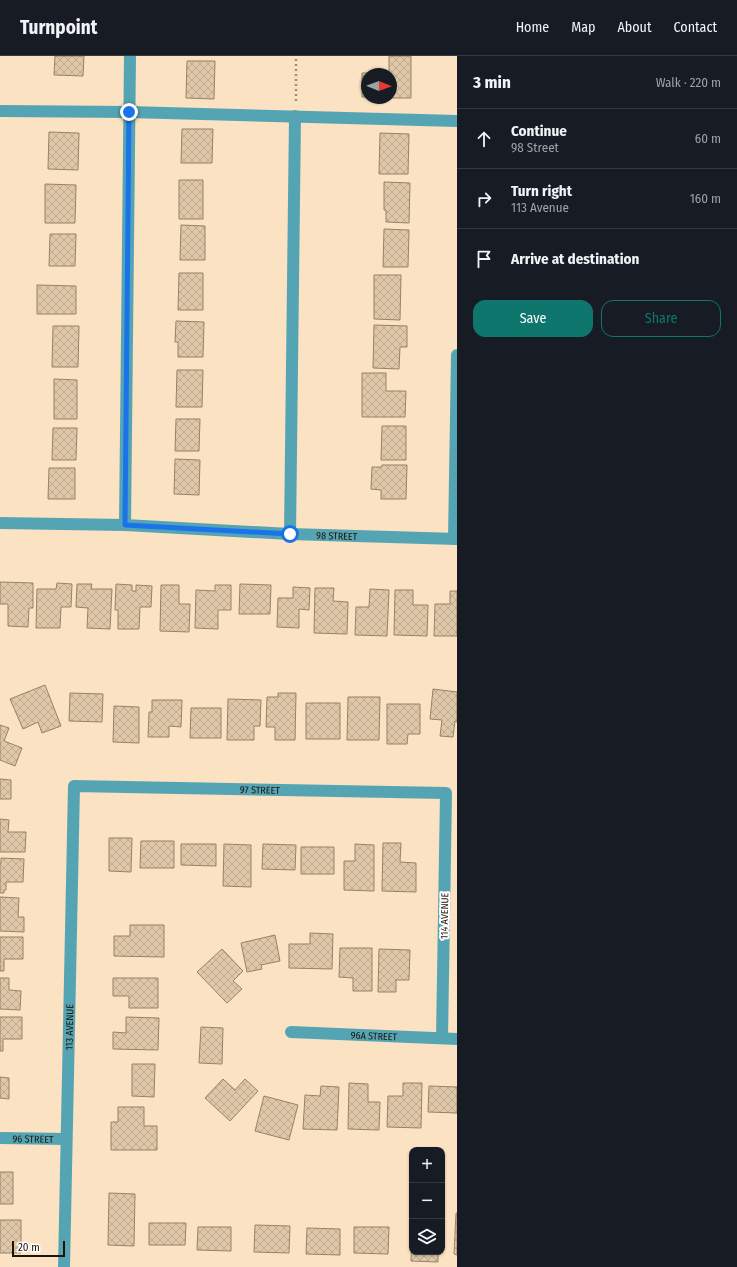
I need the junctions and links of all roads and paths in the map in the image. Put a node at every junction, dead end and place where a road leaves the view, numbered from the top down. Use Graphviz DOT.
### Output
graph roads {
  1 [pos="130,56"];
  2 [pos="296,56"];
  3 [pos="0,111"];
  4 [pos="129,112"];
  5 [pos="295,116"];
  6 [pos="457,121"];
  7 [pos="457,355"];
  8 [pos="0,523"];
  9 [pos="125,525"];
  10 [pos="290,534"];
  11 [pos="456,539"];
  12 [pos="74,786"];
  13 [pos="446,793"];
  14 [pos="291,1032"];
  15 [pos="442,1038"];
  16 [pos="457,1039"];
  17 [pos="0,1138"];
  18 [pos="66,1139"];
  19 [pos="64,1267"];
  1 -- 4 [label="street"];
  2 -- 5 [label="path"];
  3 -- 4 [label="street"];
  4 -- 5 [label="street"];
  4 -- 9 [label="street"];
  5 -- 6 [label="street"];
  5 -- 10 [label="street"];
  7 -- 11 [label="street"];
  8 -- 9 [label="street, 98 STREET"];
  9 -- 10 [label="street, 98 STREET"];
  10 -- 11 [label="street, 98 STREET"];
  12 -- 13 [label="street, 97 STREET"];
  12 -- 18 [label="street, 113 AVENUE"];
  13 -- 15 [label="street, 114 AVENUE"];
  14 -- 15 [label="street, 96A STREET"];
  15 -- 16 [label="street, 96A STREET"];
  17 -- 18 [label="street, 96 STREET"];
  18 -- 19 [label="street, 113 AVENUE"];
}
